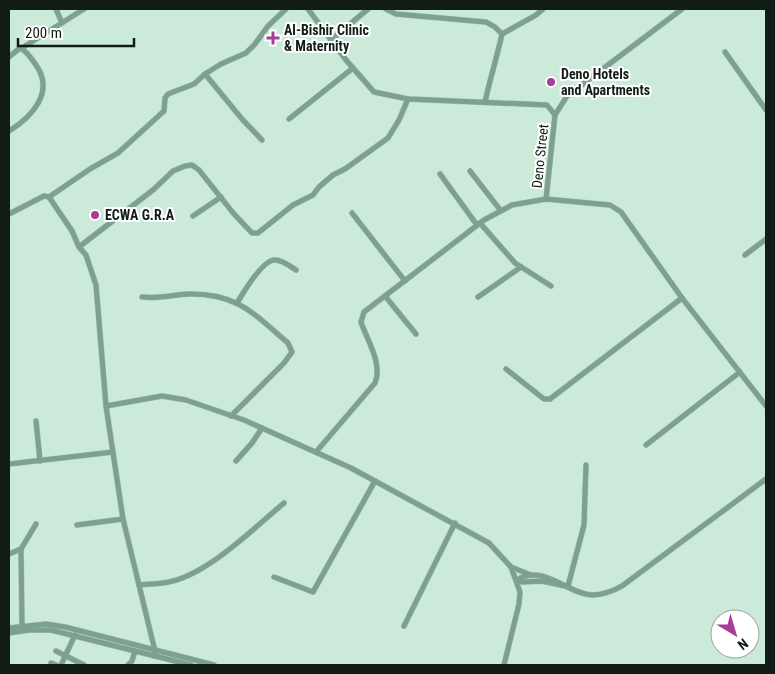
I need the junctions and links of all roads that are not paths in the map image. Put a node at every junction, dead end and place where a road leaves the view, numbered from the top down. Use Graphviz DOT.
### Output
graph roads {
  1 [pos="56,9"];
  2 [pos="84,9"];
  3 [pos="286,9"];
  4 [pos="308,9"];
  5 [pos="368,9"];
  6 [pos="386,9"];
  7 [pos="543,9"];
  8 [pos="682,9"];
  9 [pos="62,23"];
  10 [pos="502,34"];
  11 [pos="331,40"];
  12 [pos="22,48"];
  13 [pos="725,52"];
  14 [pos="9,57"];
  15 [pos="353,68"];
  16 [pos="205,74"];
  17 [pos="408,99"];
  18 [pos="485,102"];
  19 [pos="766,110"];
  20 [pos="555,115"];
  21 [pos="289,119"];
  22 [pos="9,131"];
  23 [pos="262,140"];
  24 [pos="470,171"];
  25 [pos="440,174"];
  26 [pos="50,197"];
  27 [pos="221,197"];
  28 [pos="546,199"];
  29 [pos="500,211"];
  30 [pos="352,213"];
  31 [pos="9,214"];
  32 [pos="193,216"];
  33 [pos="479,224"];
  34 [pos="766,239"];
  35 [pos="79,247"];
  36 [pos="745,255"];
  37 [pos="521,267"];
  38 [pos="296,270"];
  39 [pos="405,280"];
  40 [pos="551,286"];
  41 [pos="385,296"];
  42 [pos="142,297"];
  43 [pos="478,297"];
  44 [pos="682,298"];
  45 [pos="237,303"];
  46 [pos="416,334"];
  47 [pos="506,369"];
  48 [pos="740,372"];
  49 [pos="106,406"];
  50 [pos="766,406"];
  51 [pos="231,416"];
  52 [pos="36,421"];
  53 [pos="262,428"];
  54 [pos="646,444"];
  55 [pos="113,452"];
  56 [pos="316,452"];
  57 [pos="40,461"];
  58 [pos="236,461"];
  59 [pos="9,464"];
  60 [pos="586,465"];
  61 [pos="766,479"];
  62 [pos="375,481"];
  63 [pos="284,503"];
  64 [pos="123,519"];
  65 [pos="455,523"];
  66 [pos="36,524"];
  67 [pos="77,525"];
  68 [pos="21,549"];
  69 [pos="9,554"];
  70 [pos="511,567"];
  71 [pos="531,575"];
  72 [pos="274,578"];
  73 [pos="517,580"];
  74 [pos="530,582"];
  75 [pos="139,585"];
  76 [pos="568,586"];
  77 [pos="520,592"];
  78 [pos="22,625"];
  79 [pos="404,626"];
  80 [pos="9,628"];
  81 [pos="9,633"];
  82 [pos="76,635"];
  83 [pos="56,651"];
  84 [pos="135,651"];
  85 [pos="154,653"];
  86 [pos="66,656"];
  87 [pos="61,665"];
  88 [pos="84,665"];
  89 [pos="128,665"];
  90 [pos="191,665"];
  91 [pos="214,665"];
  92 [pos="504,665"];
  1 -- 9 [label="street"];
  2 -- 9 [label="street"];
  3 -- 16 [label="street"];
  4 -- 11 [label="street"];
  5 -- 11 [label="street"];
  6 -- 10 [label="street"];
  7 -- 10 [label="street"];
  8 -- 20 [label="street"];
  9 -- 12 [label="street"];
  10 -- 18 [label="street"];
  11 -- 15 [label="street"];
  12 -- 14 [label="street"];
  12 -- 22 [label="street"];
  13 -- 19 [label="street"];
  15 -- 17 [label="street"];
  15 -- 21 [label="street"];
  16 -- 23 [label="street"];
  16 -- 26 [label="street"];
  17 -- 18 [label="street"];
  17 -- 27 [label="street"];
  18 -- 20 [label="street"];
  20 -- 28 [label="street, Deno Street"];
  24 -- 29 [label="street"];
  25 -- 33 [label="street"];
  26 -- 31 [label="street"];
  26 -- 35 [label="street"];
  27 -- 32 [label="street"];
  27 -- 35 [label="street"];
  28 -- 29 [label="street"];
  28 -- 44 [label="street"];
  29 -- 33 [label="street"];
  30 -- 39 [label="street"];
  33 -- 37 [label="street"];
  33 -- 39 [label="street"];
  34 -- 36 [label="street"];
  35 -- 49 [label="street"];
  37 -- 40 [label="street"];
  37 -- 43 [label="street"];
  38 -- 45 [label="street"];
  39 -- 41 [label="street"];
  41 -- 46 [label="street"];
  41 -- 56 [label="street"];
  42 -- 45 [label="street"];
  44 -- 47 [label="street"];
  44 -- 48 [label="street"];
  45 -- 51 [label="street"];
  48 -- 50 [label="street"];
  48 -- 54 [label="street"];
  49 -- 51 [label="street"];
  49 -- 55 [label="street"];
  51 -- 53 [label="street"];
  52 -- 57 [label="street"];
  53 -- 56 [label="street"];
  53 -- 58 [label="street"];
  55 -- 57 [label="street"];
  55 -- 64 [label="street"];
  56 -- 62 [label="street"];
  57 -- 59 [label="street"];
  60 -- 76 [label="street"];
  61 -- 76 [label="street"];
  62 -- 65 [label="street"];
  62 -- 72 [label="street"];
  63 -- 75 [label="street"];
  64 -- 67 [label="street"];
  64 -- 75 [label="street"];
  65 -- 70 [label="street"];
  65 -- 79 [label="street"];
  66 -- 68 [label="street"];
  68 -- 69 [label="street"];
  68 -- 78 [label="street"];
  70 -- 71 [label="street"];
  70 -- 73 [label="street"];
  71 -- 73 [label="street"];
  71 -- 76 [label="street"];
  73 -- 74 [label="street"];
  73 -- 77 [label="street"];
  74 -- 76 [label="street"];
  74 -- 77 [label="street"];
  75 -- 85 [label="street"];
  77 -- 92 [label="street"];
  78 -- 80 [label="street"];
  78 -- 85 [label="street"];
  81 -- 82 [label="street"];
  82 -- 84 [label="street"];
  82 -- 86 [label="street"];
  83 -- 86 [label="street"];
  84 -- 85 [label="street"];
  84 -- 89 [label="street"];
  85 -- 90 [label="street"];
  85 -- 91 [label="street"];
  86 -- 87 [label="street"];
  86 -- 88 [label="street"];
}
